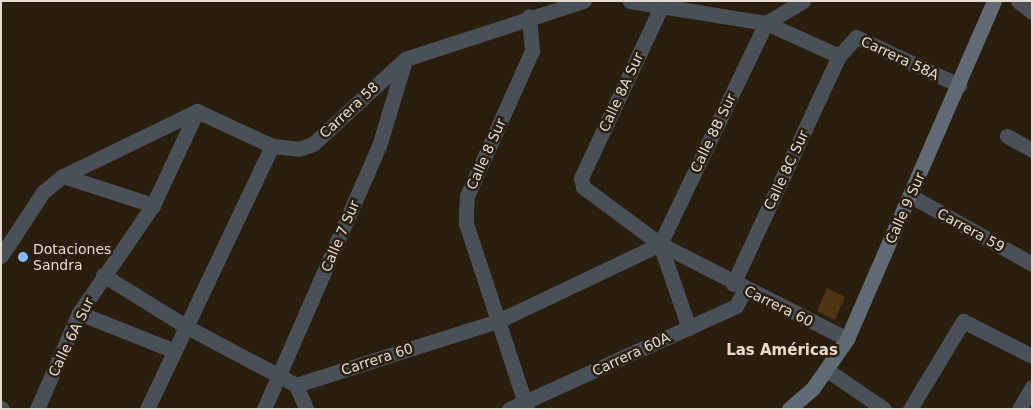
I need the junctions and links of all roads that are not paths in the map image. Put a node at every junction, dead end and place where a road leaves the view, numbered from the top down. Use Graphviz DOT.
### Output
graph roads {
  1 [pos="584,1"];
  2 [pos="630,1"];
  3 [pos="803,1"];
  4 [pos="994,1"];
  5 [pos="1018,1"];
  6 [pos="662,5"];
  7 [pos="1032,12"];
  8 [pos="530,16"];
  9 [pos="766,23"];
  10 [pos="839,56"];
  11 [pos="405,59"];
  12 [pos="959,85"];
  13 [pos="197,111"];
  14 [pos="1006,136"];
  15 [pos="272,146"];
  16 [pos="1032,150"];
  17 [pos="63,176"];
  18 [pos="581,178"];
  19 [pos="911,196"];
  20 [pos="153,205"];
  21 [pos="660,244"];
  22 [pos="1,256"];
  23 [pos="1032,264"];
  24 [pos="103,275"];
  25 [pos="739,286"];
  26 [pos="79,313"];
  27 [pos="498,321"];
  28 [pos="187,327"];
  29 [pos="688,328"];
  30 [pos="847,339"];
  31 [pos="175,351"];
  32 [pos="1032,356"];
  33 [pos="827,370"];
  34 [pos="280,375"];
  35 [pos="296,385"];
  36 [pos="1032,387"];
  37 [pos="526,406"];
  38 [pos="792,406"];
  39 [pos="37,409"];
  40 [pos="147,409"];
  41 [pos="264,409"];
  42 [pos="306,409"];
  43 [pos="509,409"];
  44 [pos="884,409"];
  45 [pos="910,409"];
  46 [pos="1019,409"];
  1 -- 8 [label="street, Carrera 58"];
  2 -- 6 [label="street"];
  3 -- 9 [label="street"];
  4 -- 12 [label="street, Calle 9 Sur"];
  5 -- 7 [label="street"];
  6 -- 9 [label="street"];
  6 -- 18 [label="street, Calle 8A Sur"];
  8 -- 11 [label="street, Carrera 58"];
  8 -- 27 [label="street, Calle 8 Sur"];
  9 -- 10 [label="street"];
  9 -- 21 [label="street, Calle 8B Sur"];
  10 -- 12 [label="street, Carrera 58A"];
  10 -- 25 [label="street, Calle 8C Sur"];
  11 -- 15 [label="street, Carrera 58"];
  11 -- 34 [label="street, Calle 7 Sur"];
  12 -- 19 [label="street, Calle 9 Sur"];
  13 -- 15 [label="street, Carrera 58"];
  13 -- 17 [label="street"];
  13 -- 20 [label="street, Calle 6A Sur"];
  14 -- 16 [label="street"];
  15 -- 28 [label="street"];
  17 -- 20 [label="street"];
  17 -- 22 [label="street"];
  18 -- 21 [label="street, Carrera 60"];
  19 -- 23 [label="street, Carrera 59"];
  19 -- 30 [label="street, Calle 9 Sur"];
  20 -- 24 [label="street, Calle 6A Sur"];
  21 -- 25 [label="street, Carrera 60"];
  21 -- 27 [label="street, Carrera 60"];
  21 -- 29 [label="street"];
  24 -- 26 [label="street, Calle 6A Sur"];
  24 -- 28 [label="street"];
  25 -- 29 [label="street, Carrera 60A"];
  25 -- 30 [label="street, Carrera 60"];
  26 -- 31 [label="street"];
  26 -- 39 [label="street, Calle 6A Sur"];
  27 -- 35 [label="street, Carrera 60"];
  27 -- 37 [label="street, Calle 8 Sur"];
  28 -- 31 [label="street"];
  28 -- 34 [label="street"];
  29 -- 37 [label="street, Carrera 60A"];
  30 -- 33 [label="street, Calle 9 Sur"];
  31 -- 40 [label="street"];
  32 -- 45 [label="street"];
  33 -- 38 [label="street, Calle 9 Sur"];
  33 -- 44 [label="street"];
  34 -- 35 [label="street"];
  34 -- 41 [label="street, Calle 7 Sur"];
  35 -- 42 [label="street"];
  36 -- 46 [label="street"];
  37 -- 43 [label="street, Carrera 60A"];
}
